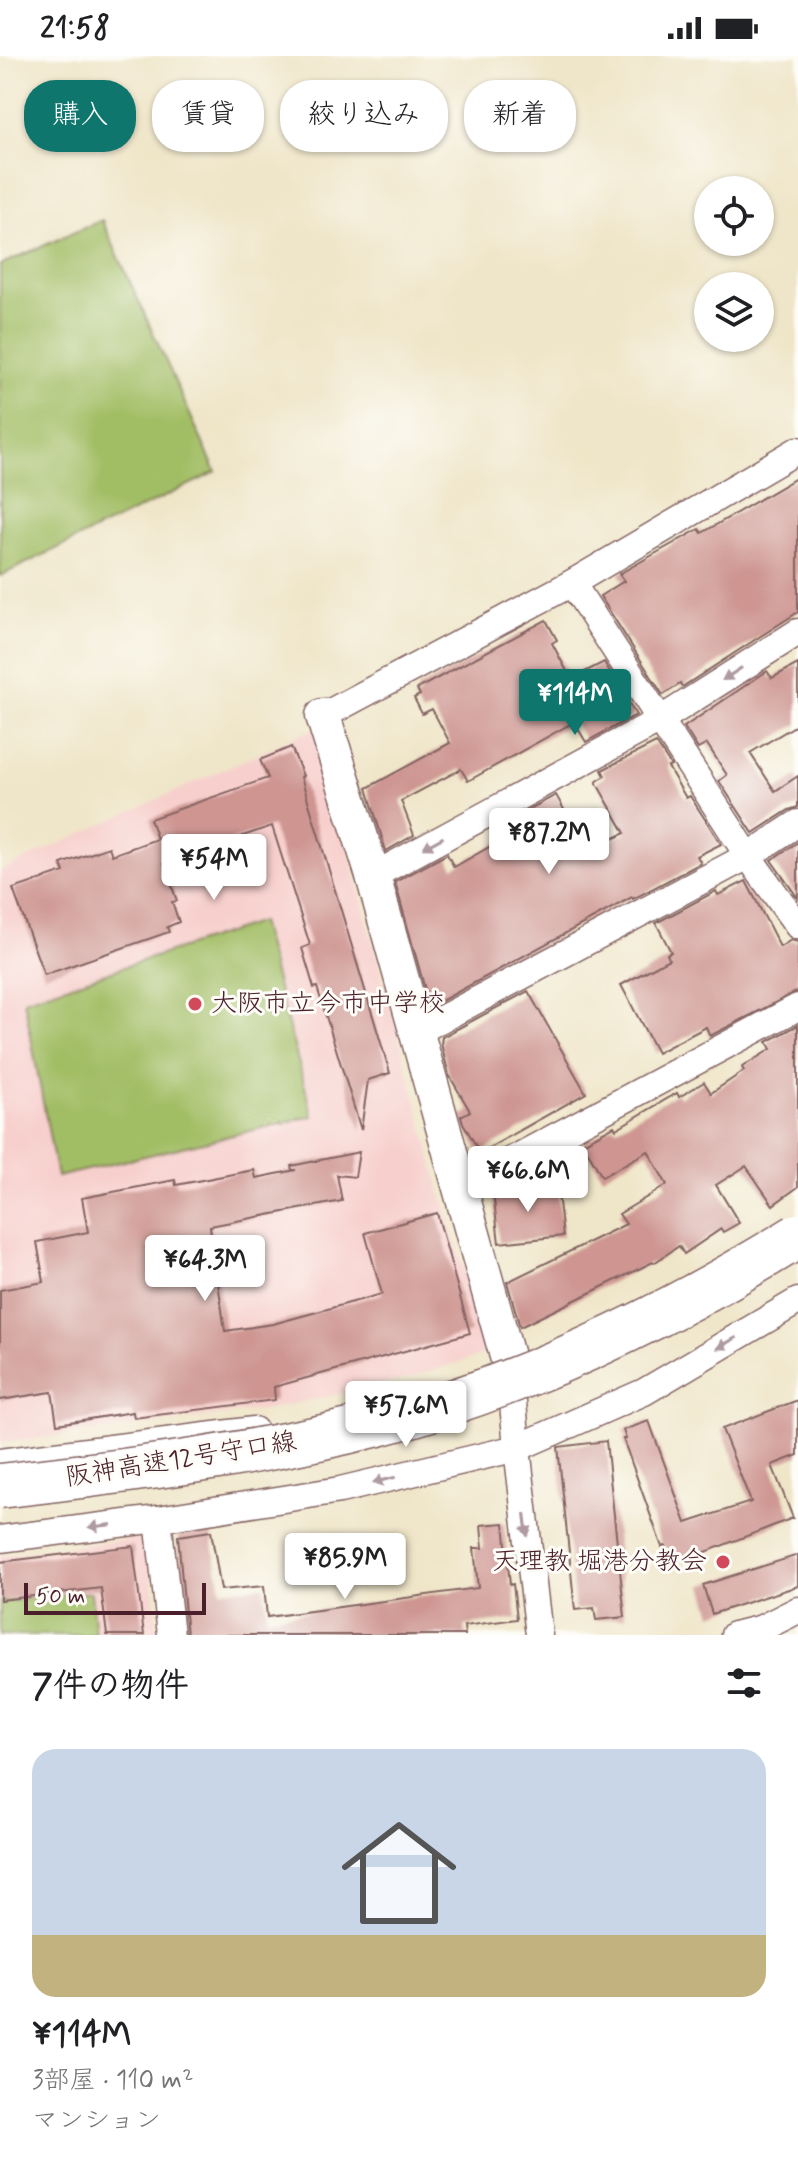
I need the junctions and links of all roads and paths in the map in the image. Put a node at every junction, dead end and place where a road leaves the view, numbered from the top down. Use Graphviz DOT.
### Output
graph roads {
  1 [pos="798,450"];
  2 [pos="572,583"];
  3 [pos="798,632"];
  4 [pos="323,716"];
  5 [pos="660,720"];
  6 [pos="798,823"];
  7 [pos="748,856"];
  8 [pos="373,876"];
  9 [pos="798,926"];
  10 [pos="798,1007"];
  11 [pos="417,1032"];
  12 [pos="461,1187"];
  13 [pos="798,1213"];
  14 [pos="798,1236"];
  15 [pos="797,1297"];
  16 [pos="510,1367"];
  17 [pos="517,1448"];
  18 [pos="0,1462"];
  19 [pos="0,1486"];
  20 [pos="0,1516"];
  21 [pos="158,1519"];
  22 [pos="0,1539"];
  23 [pos="798,1610"];
  24 [pos="763,1631"];
  25 [pos="171,1635"];
  26 [pos="539,1635"];
  27 [pos="734,1635"];
  1 -- 2 [label="street"];
  2 -- 4 [label="street"];
  2 -- 5 [label="street"];
  3 -- 5 [label="street, one-way"];
  4 -- 8 [label="street"];
  5 -- 7 [label="street"];
  5 -- 8 [label="street, one-way"];
  6 -- 7 [label="street"];
  7 -- 9 [label="street"];
  7 -- 11 [label="street"];
  8 -- 11 [label="street"];
  10 -- 12 [label="street"];
  11 -- 12 [label="street"];
  12 -- 16 [label="street"];
  13 -- 16 [label="street"];
  14 -- 19 [label="highway, 阪神高速12号守口線, bridge"];
  15 -- 17 [label="street, one-way"];
  15 -- 20 [label="highway, 阪神高速12号守口線"];
  16 -- 17 [label="street"];
  16 -- 18 [label="street"];
  17 -- 21 [label="street, one-way"];
  17 -- 26 [label="street, one-way"];
  21 -- 22 [label="street, one-way"];
  21 -- 25 [label="street"];
  23 -- 24 [label="street"];
  24 -- 27 [label="street"];
}
